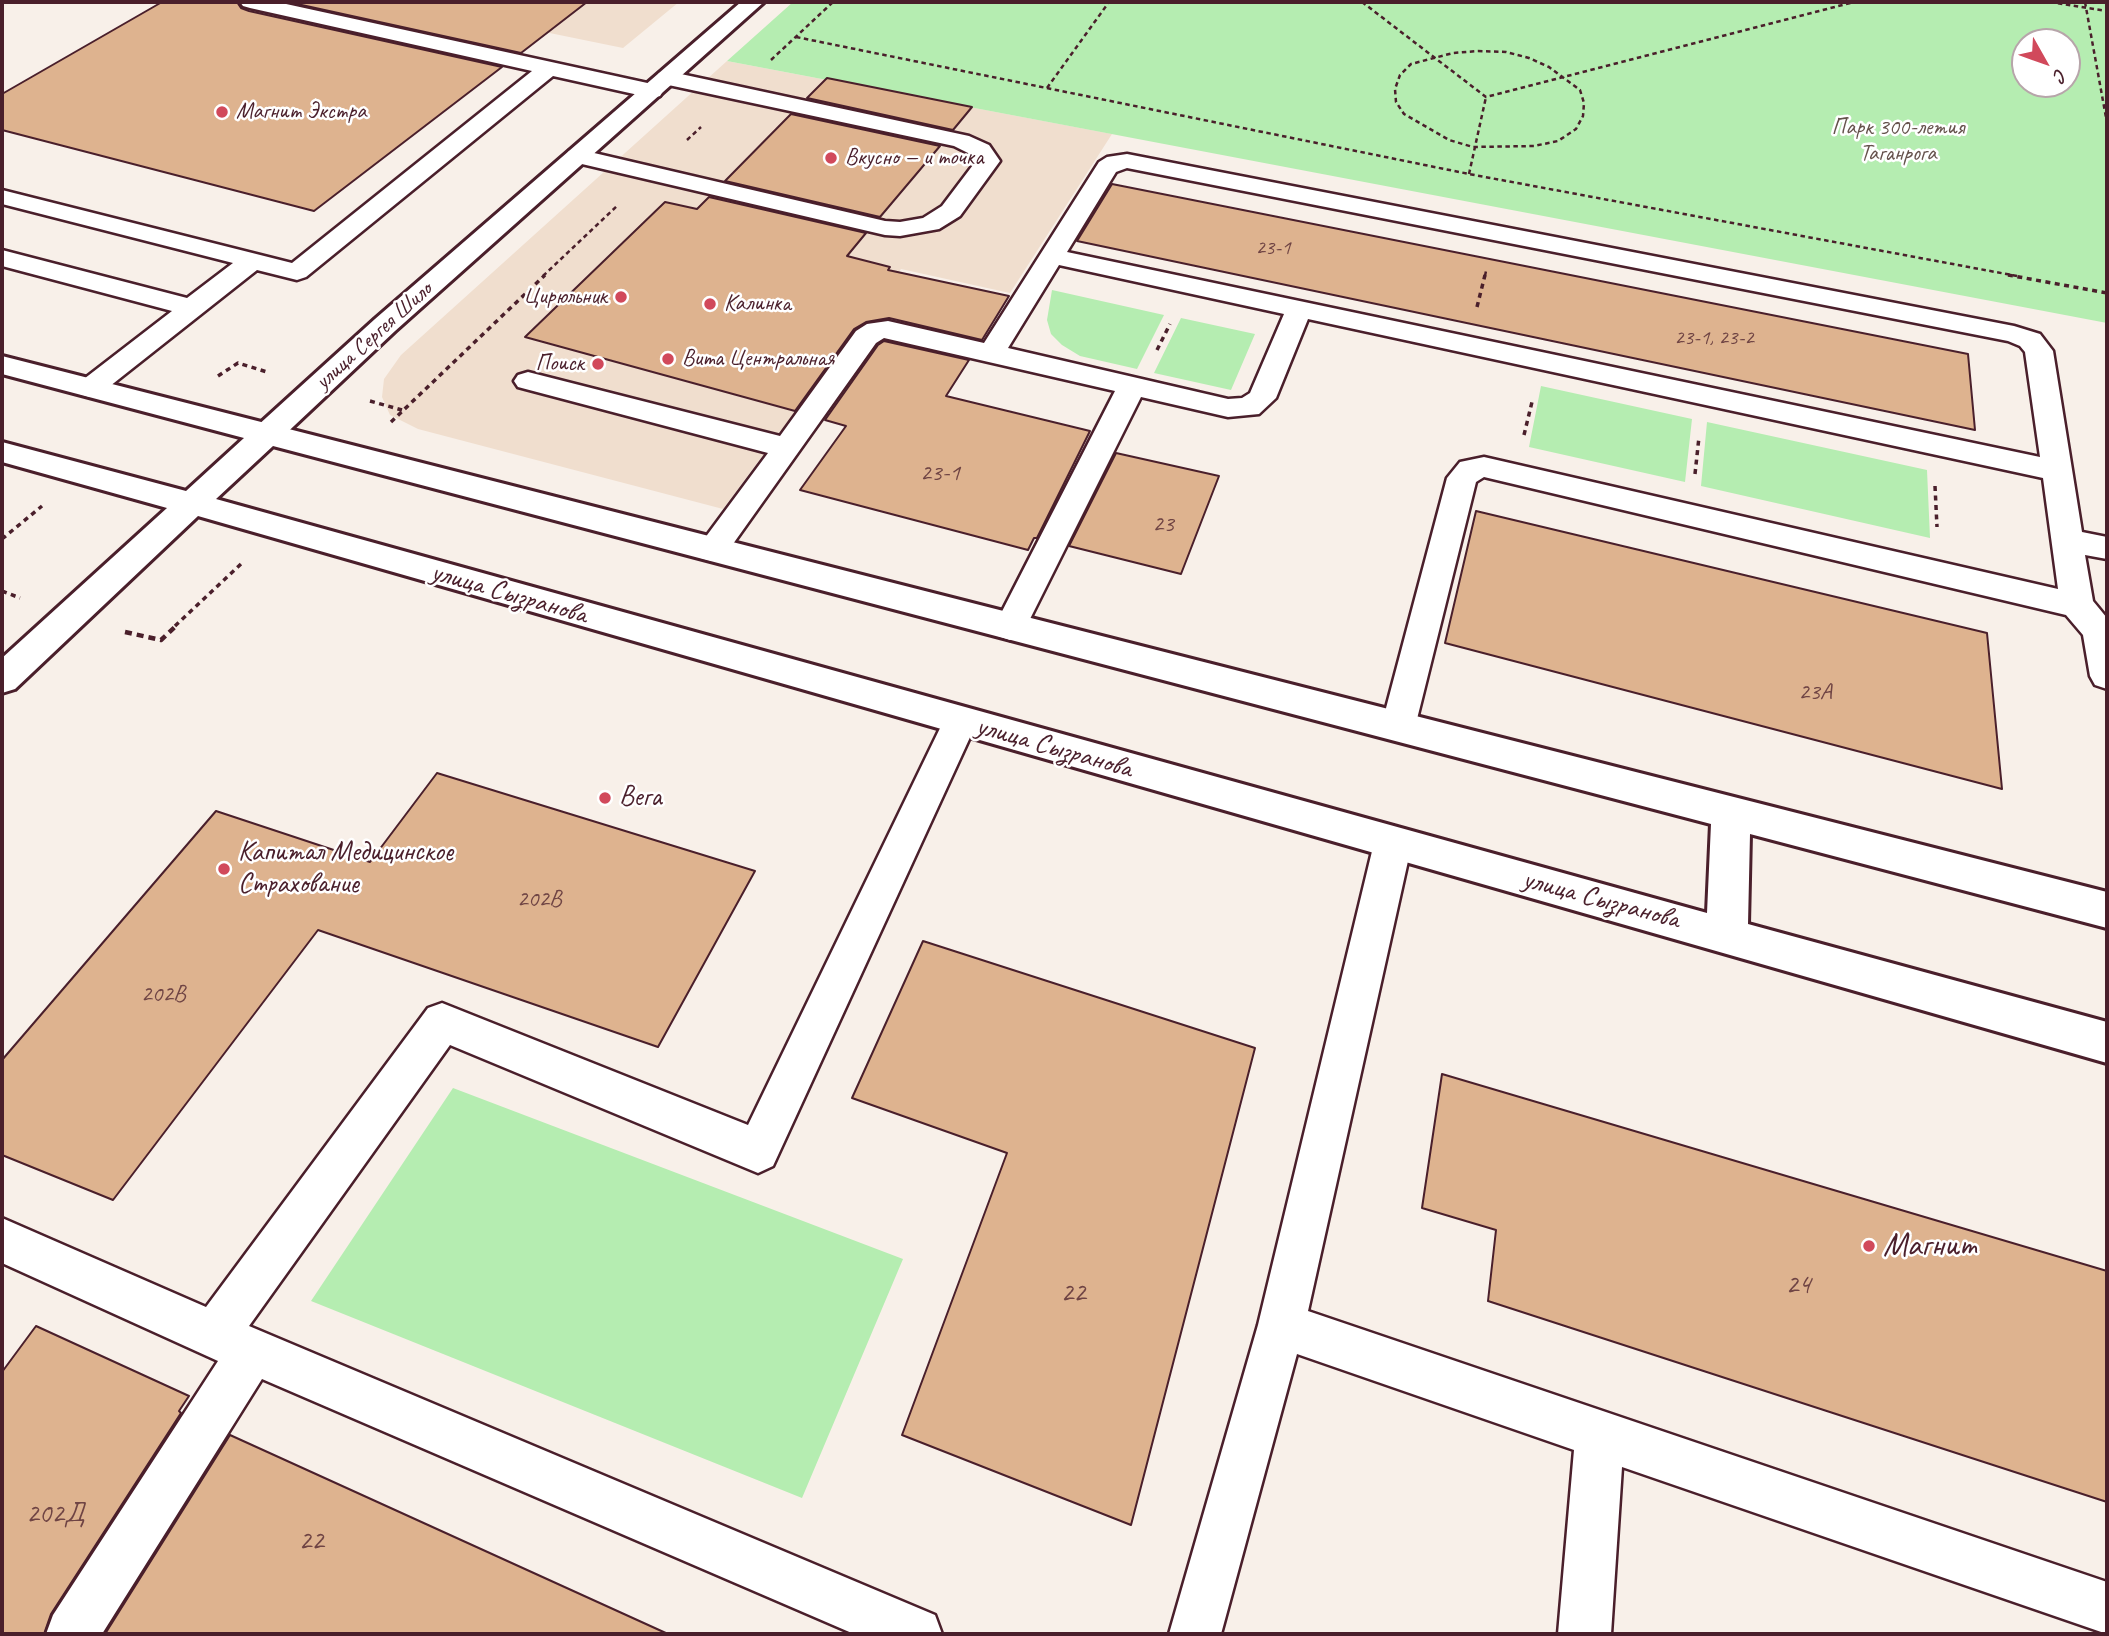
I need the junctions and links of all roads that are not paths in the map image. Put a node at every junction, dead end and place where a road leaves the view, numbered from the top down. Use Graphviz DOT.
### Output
graph roads {
  1 [pos="250,2"];
  2 [pos="754,2"];
  3 [pos="549,68"];
  4 [pos="659,84"];
  5 [pos="578,156"];
  6 [pos="2,197"];
  7 [pos="1051,256"];
  8 [pos="2,258"];
  9 [pos="253,260"];
  10 [pos="193,308"];
  11 [pos="1299,309"];
  12 [pos="990,353"];
  13 [pos="2,365"];
  14 [pos="528,381"];
  15 [pos="1135,387"];
  16 [pos="90,388"];
  17 [pos="267,434"];
  18 [pos="787,448"];
  19 [pos="2,452"];
  20 [pos="2055,470"];
  21 [pos="194,504"];
  22 [pos="2066,540"];
  23 [pos="2107,548"];
  24 [pos="712,550"];
  25 [pos="2077,605"];
  26 [pos="1010,627"];
  27 [pos="2107,676"];
  28 [pos="2,679"];
  29 [pos="960,722"];
  30 [pos="1398,727"];
  31 [pos="1731,811"];
  32 [pos="1393,843"];
  33 [pos="2107,910"];
  34 [pos="1727,935"];
  35 [pos="2107,1042"];
  36 [pos="2,1240"];
  37 [pos="1281,1325"];
  38 [pos="233,1343"];
  39 [pos="1600,1434"];
  40 [pos="2107,1608"];
  41 [pos="72,1634"];
  42 [pos="916,1634"];
  43 [pos="1195,1634"];
  44 [pos="1584,1634"];
  1 -- 3 [label="lane"];
  2 -- 4 [label="main road, улица Сергея Шило"];
  3 -- 4 [label="lane"];
  3 -- 9 [label="lane"];
  4 -- 5 [label="main road, улица Сергея Шило"];
  4 -- 5 [label="lane"];
  5 -- 17 [label="main road, улица Сергея Шило"];
  6 -- 9 [label="lane"];
  7 -- 11 [label="lane"];
  7 -- 12 [label="lane"];
  7 -- 20 [label="lane"];
  8 -- 10 [label="lane"];
  9 -- 10 [label="lane"];
  10 -- 16 [label="lane"];
  11 -- 15 [label="lane"];
  11 -- 20 [label="lane"];
  12 -- 15 [label="lane"];
  12 -- 18 [label="lane"];
  13 -- 16 [label="main road"];
  14 -- 18 [label="lane"];
  15 -- 26 [label="lane"];
  16 -- 17 [label="main road"];
  17 -- 21 [label="main road, улица Сергея Шило"];
  17 -- 24 [label="main road"];
  18 -- 24 [label="lane"];
  19 -- 21 [label="main road, улица Сызранова"];
  20 -- 22 [label="lane"];
  21 -- 28 [label="main road, улица Сергея Шило"];
  21 -- 29 [label="main road, улица Сызранова"];
  22 -- 23 [label="lane"];
  22 -- 25 [label="lane"];
  24 -- 26 [label="main road"];
  25 -- 27 [label="lane"];
  25 -- 30 [label="lane"];
  26 -- 30 [label="main road"];
  29 -- 32 [label="main road, улица Сызранова"];
  29 -- 38 [label="lane"];
  30 -- 31 [label="main road"];
  31 -- 33 [label="main road"];
  31 -- 34 [label="main road"];
  32 -- 34 [label="main road, улица Сызранова"];
  32 -- 37 [label="lane"];
  34 -- 35 [label="main road, улица Сызранова"];
  36 -- 38 [label="lane"];
  37 -- 39 [label="lane"];
  37 -- 43 [label="lane"];
  38 -- 41 [label="lane"];
  38 -- 42 [label="lane"];
  39 -- 40 [label="lane"];
  39 -- 44 [label="lane"];
}
